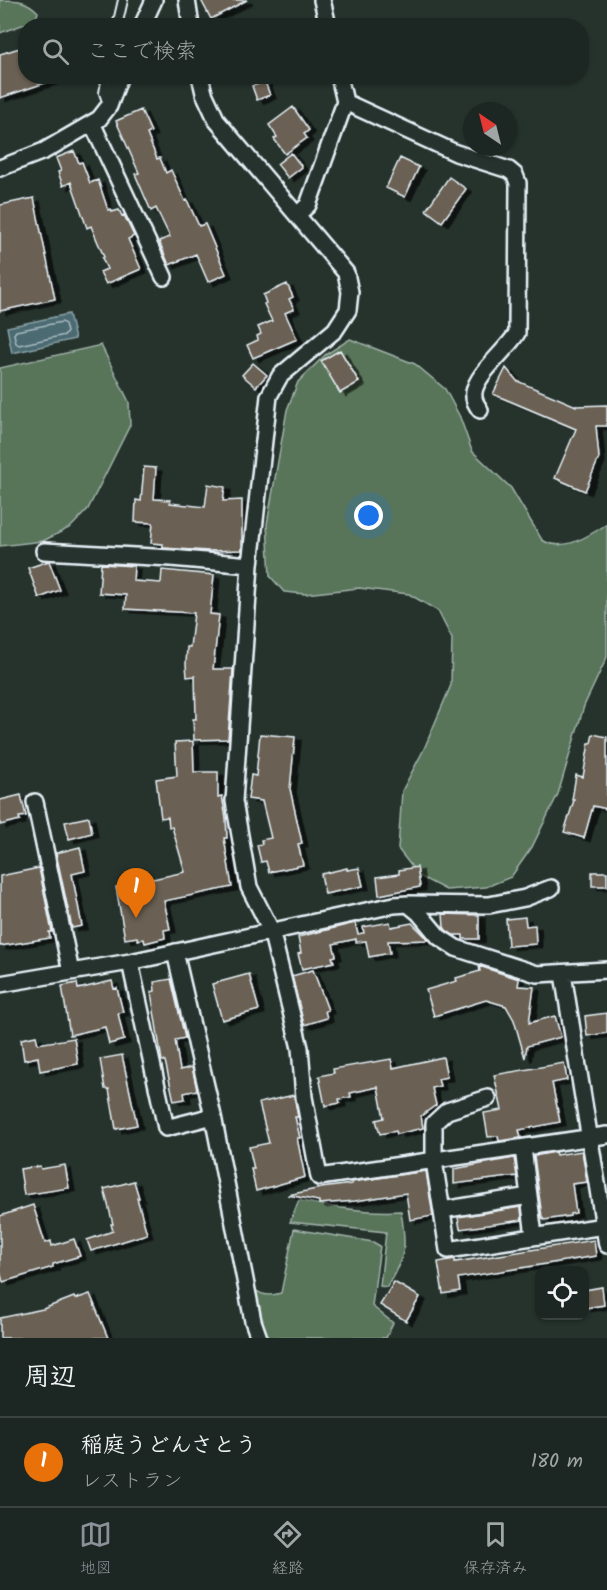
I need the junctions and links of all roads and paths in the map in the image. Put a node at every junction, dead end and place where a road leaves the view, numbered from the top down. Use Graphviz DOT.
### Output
graph roads {
  1 [pos="123,0"];
  2 [pos="154,0"];
  3 [pos="187,0"];
  4 [pos="322,0"];
  5 [pos="119,18"];
  6 [pos="146,18"];
  7 [pos="190,18"];
  8 [pos="326,18"];
  9 [pos="106,84"];
  10 [pos="117,84"];
  11 [pos="202,84"];
  12 [pos="341,84"];
  13 [pos="345,102"];
  14 [pos="109,106"];
  15 [pos="92,123"];
  16 [pos="0,168"];
  17 [pos="297,215"];
  18 [pos="164,277"];
  19 [pos="480,410"];
  20 [pos="44,551"];
  21 [pos="250,565"];
  22 [pos="34,802"];
  23 [pos="550,888"];
  24 [pos="408,904"];
  25 [pos="271,930"];
  26 [pos="175,952"];
  27 [pos="130,962"];
  28 [pos="607,970"];
  29 [pos="71,972"];
  30 [pos="563,974"];
  31 [pos="0,984"];
  32 [pos="488,1098"];
  33 [pos="213,1116"];
  34 [pos="607,1135"];
  35 [pos="589,1139"];
  36 [pos="523,1148"];
  37 [pos="434,1161"];
  38 [pos="529,1196"];
  39 [pos="442,1209"];
  40 [pos="604,1226"];
  41 [pos="534,1236"];
  42 [pos="607,1245"];
  43 [pos="259,1338"];
  1 -- 5 [label="lane"];
  2 -- 6 [label="street"];
  3 -- 7 [label="street"];
  4 -- 8 [label="street"];
  9 -- 14 [label="lane"];
  10 -- 14 [label="street"];
  11 -- 17 [label="street"];
  12 -- 13 [label="street"];
  13 -- 17 [label="street"];
  13 -- 19 [label="street"];
  14 -- 15 [label="street"];
  15 -- 16 [label="street"];
  15 -- 18 [label="street"];
  17 -- 21 [label="street"];
  20 -- 21 [label="street"];
  21 -- 25 [label="street"];
  22 -- 29 [label="street"];
  23 -- 24 [label="street"];
  24 -- 25 [label="street"];
  24 -- 30 [label="street"];
  25 -- 26 [label="street"];
  25 -- 37 [label="street"];
  26 -- 27 [label="street"];
  26 -- 33 [label="street"];
  27 -- 29 [label="street"];
  27 -- 33 [label="street"];
  28 -- 30 [label="street"];
  29 -- 31 [label="street"];
  30 -- 35 [label="street"];
  32 -- 37 [label="street"];
  33 -- 43 [label="street"];
  34 -- 35 [label="street"];
  35 -- 36 [label="street"];
  35 -- 40 [label="street"];
  36 -- 37 [label="street"];
  36 -- 38 [label="street"];
  37 -- 39 [label="street"];
  38 -- 39 [label="street"];
  38 -- 41 [label="street"];
  39 -- 41 [label="street"];
  40 -- 41 [label="street"];
  40 -- 42 [label="street"];
}
